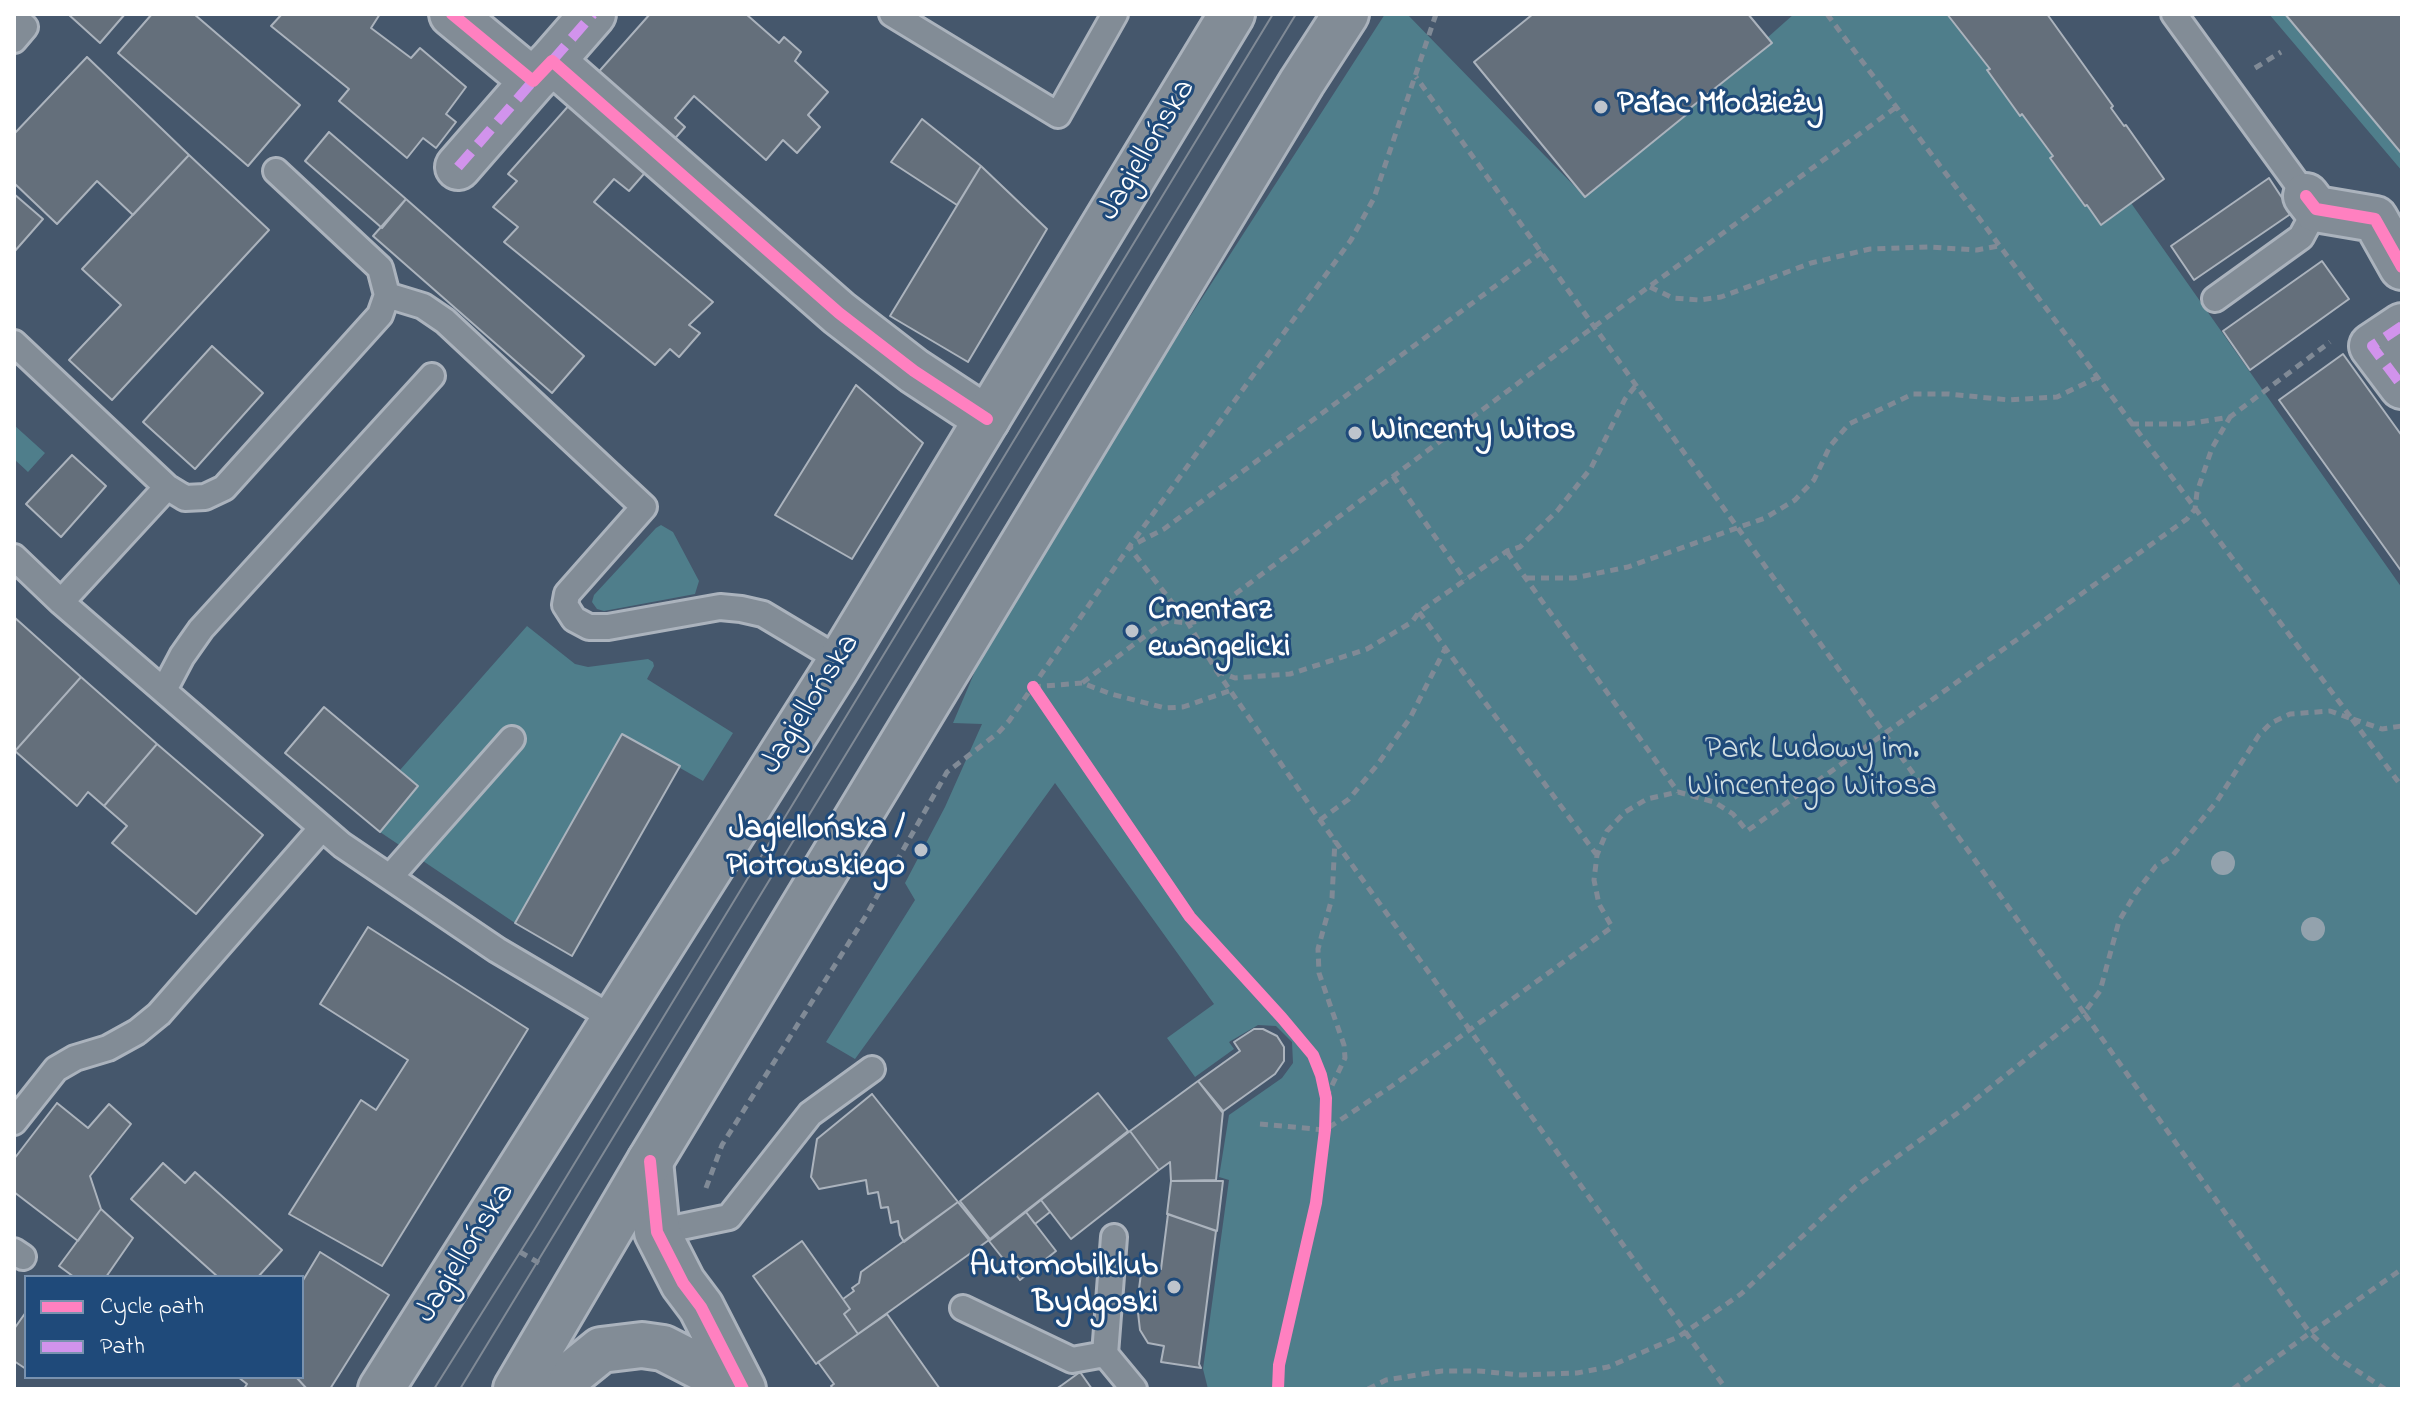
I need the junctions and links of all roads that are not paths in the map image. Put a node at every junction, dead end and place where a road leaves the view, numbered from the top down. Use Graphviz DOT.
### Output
graph roads {
  1 [pos="452,14"];
  2 [pos="593,14"];
  3 [pos="892,14"];
  4 [pos="1115,14"];
  5 [pos="1232,14"];
  6 [pos="1346,14"];
  7 [pos="2174,14"];
  8 [pos="14,17"];
  9 [pos="14,40"];
  10 [pos="543,71"];
  11 [pos="458,167"];
  12 [pos="276,171"];
  13 [pos="2311,202"];
  14 [pos="2402,267"];
  15 [pos="387,295"];
  16 [pos="2215,299"];
  17 [pos="2387,336"];
  18 [pos="14,343"];
  19 [pos="432,376"];
  20 [pos="2402,386"];
  21 [pos="987,419"];
  22 [pos="167,487"];
  23 [pos="17,566"];
  24 [pos="61,602"];
  25 [pos="840,660"];
  26 [pos="164,690"];
  27 [pos="512,739"];
  28 [pos="321,829"];
  29 [pos="390,877"];
  30 [pos="614,1019"];
  31 [pos="872,1069"];
  32 [pos="14,1122"];
  33 [pos="650,1161"];
  34 [pos="657,1232"];
  35 [pos="1114,1237"];
  36 [pos="963,1308"];
  37 [pos="1105,1354"];
  38 [pos="381,1389"];
  39 [pos="516,1389"];
  40 [pos="553,1389"];
  41 [pos="743,1389"];
  42 [pos="1134,1389"];
  1 -- 10 [label="main road"];
  2 -- 10 [label="main road"];
  3 -- 4 [label="lane"];
  5 -- 21 [label="main road, Jagiellońska"];
  6 -- 33 [label="main road"];
  7 -- 13 [label="lane"];
  8 -- 9 [label="lane"];
  10 -- 11 [label="main road"];
  10 -- 21 [label="main road"];
  12 -- 15 [label="lane"];
  13 -- 14 [label="main road"];
  13 -- 16 [label="lane"];
  15 -- 22 [label="lane"];
  15 -- 25 [label="lane"];
  17 -- 20 [label="main road"];
  18 -- 22 [label="lane"];
  19 -- 26 [label="lane"];
  21 -- 25 [label="main road, Jagiellońska"];
  22 -- 24 [label="lane"];
  23 -- 24 [label="lane"];
  24 -- 26 [label="lane"];
  25 -- 30 [label="main road, Jagiellońska"];
  26 -- 28 [label="lane"];
  27 -- 29 [label="lane"];
  28 -- 29 [label="lane"];
  28 -- 32 [label="lane"];
  29 -- 30 [label="lane"];
  30 -- 38 [label="main road, Jagiellońska"];
  31 -- 34 [label="lane"];
  33 -- 34 [label="main road"];
  33 -- 39 [label="main road"];
  34 -- 41 [label="main road"];
  35 -- 37 [label="lane"];
  36 -- 37 [label="lane"];
  37 -- 42 [label="lane"];
  40 -- 41 [label="main road"];
}
